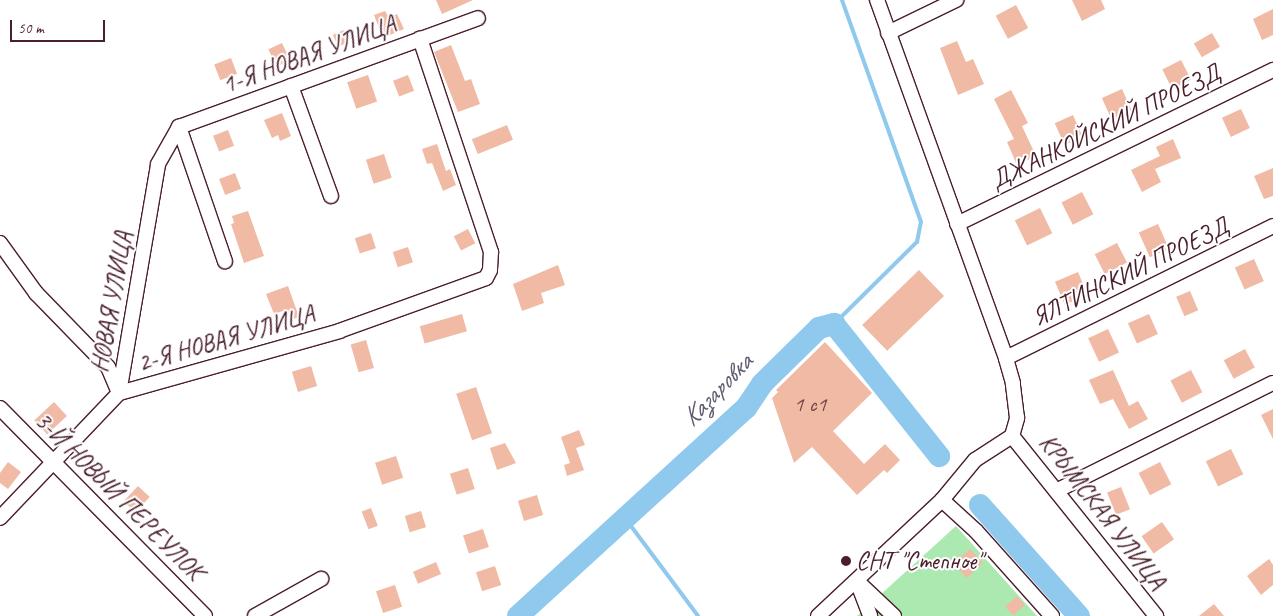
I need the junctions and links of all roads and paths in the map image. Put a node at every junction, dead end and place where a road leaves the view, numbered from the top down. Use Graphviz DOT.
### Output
graph roads {
  1 [pos="877,0"];
  2 [pos="956,0"];
  3 [pos="478,18"];
  4 [pos="888,33"];
  5 [pos="420,39"];
  6 [pos="1273,70"];
  7 [pos="291,86"];
  8 [pos="179,127"];
  9 [pos="330,196"];
  10 [pos="957,224"];
  11 [pos="1273,226"];
  12 [pos="0,243"];
  13 [pos="225,261"];
  14 [pos="1006,358"];
  15 [pos="1273,383"];
  16 [pos="119,393"];
  17 [pos="0,408"];
  18 [pos="1012,436"];
  19 [pos="55,463"];
  20 [pos="1056,491"];
  21 [pos="942,500"];
  22 [pos="0,518"];
  23 [pos="321,579"];
  24 [pos="857,582"];
  25 [pos="205,616"];
  26 [pos="254,616"];
  27 [pos="818,616"];
  28 [pos="870,616"];
  29 [pos="894,616"];
  30 [pos="1052,616"];
  31 [pos="1156,616"];
  1 -- 4 [label="street"];
  2 -- 4 [label="street"];
  3 -- 5 [label="street, 1-Я НОВАЯ УЛИЦА"];
  4 -- 10 [label="street"];
  5 -- 7 [label="street, 1-Я НОВАЯ УЛИЦА"];
  5 -- 16 [label="street, 2-Я НОВАЯ УЛИЦА"];
  6 -- 10 [label="street, ДЖАНКОЙСКИЙ ПРОЕЗД"];
  7 -- 8 [label="street, 1-Я НОВАЯ УЛИЦА"];
  7 -- 9 [label="street"];
  8 -- 13 [label="street"];
  8 -- 16 [label="street, НОВАЯ УЛИЦА"];
  10 -- 14 [label="street"];
  11 -- 14 [label="street, ЯЛТИНСКИЙ ПРОЕЗД"];
  12 -- 16 [label="street, НОВАЯ УЛИЦА"];
  14 -- 18 [label="street"];
  15 -- 20 [label="street"];
  16 -- 19 [label="street, 2-Я НОВАЯ УЛИЦА"];
  17 -- 19 [label="street, 3-Й НОВЫЙ ПЕРЕУЛОК"];
  18 -- 20 [label="street, КРЫМСКАЯ УЛИЦА"];
  18 -- 21 [label="street"];
  19 -- 22 [label="street, 2-Я НОВАЯ УЛИЦА"];
  19 -- 25 [label="street, 3-Й НОВЫЙ ПЕРЕУЛОК"];
  20 -- 31 [label="street, КРЫМСКАЯ УЛИЦА"];
  21 -- 24 [label="street"];
  21 -- 30 [label="street"];
  23 -- 26 [label="street"];
  24 -- 27 [label="street"];
  24 -- 28 [label="street"];
  24 -- 29 [label="street"];
}
